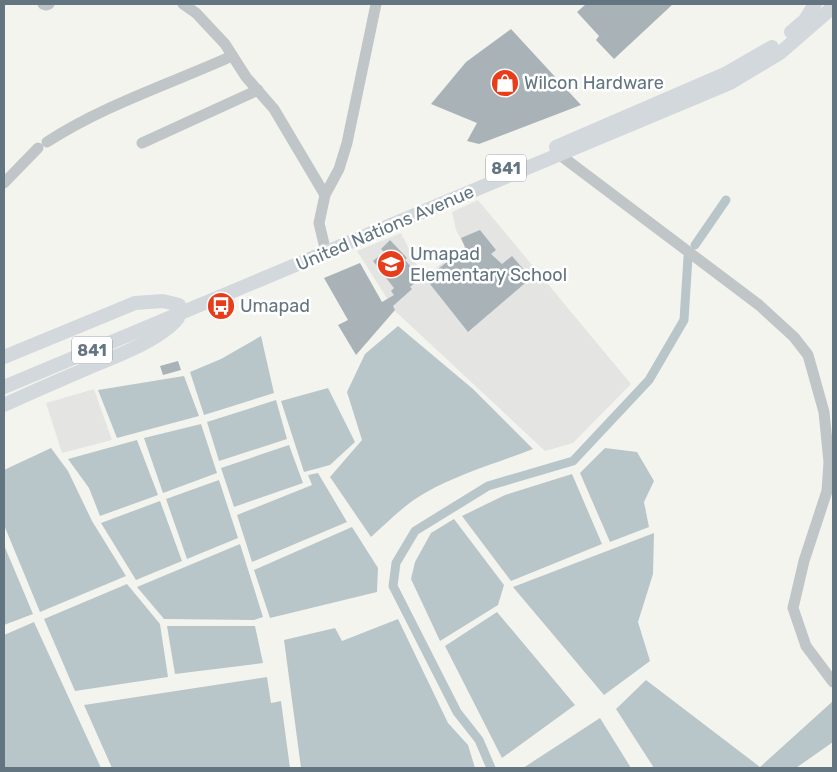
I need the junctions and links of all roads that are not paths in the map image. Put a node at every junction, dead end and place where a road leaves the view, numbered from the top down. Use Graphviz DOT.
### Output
graph roads {
  1 [pos="43,4"];
  2 [pos="50,4"];
  3 [pos="183,4"];
  4 [pos="376,4"];
  5 [pos="815,4"];
  6 [pos="833,7"];
  7 [pos="232,56"];
  8 [pos="258,90"];
  9 [pos="142,143"];
  10 [pos="560,155"];
  11 [pos="4,183"];
  12 [pos="325,195"];
  13 [pos="324,244"];
  14 [pos="180,309"];
  15 [pos="4,357"];
  16 [pos="4,377"];
  17 [pos="4,387"];
  18 [pos="4,405"];
  19 [pos="833,682"];
  1 -- 2 [label="street"];
  3 -- 7 [label="street"];
  4 -- 12 [label="street"];
  5 -- 13 [label="main road, United Nations Avenue / 841"];
  6 -- 10 [label="main road, United Nations Avenue / 841"];
  7 -- 8 [label="street"];
  7 -- 11 [label="street"];
  8 -- 9 [label="street"];
  8 -- 12 [label="street"];
  10 -- 14 [label="main road, United Nations Avenue / 841"];
  10 -- 19 [label="street"];
  12 -- 13 [label="street"];
  13 -- 14 [label="main road, United Nations Avenue / 841"];
  14 -- 15 [label="main road"];
  14 -- 16 [label="main road, United Nations Avenue / 841"];
  14 -- 17 [label="main road, United Nations Avenue / 841"];
  14 -- 18 [label="main road"];
}
